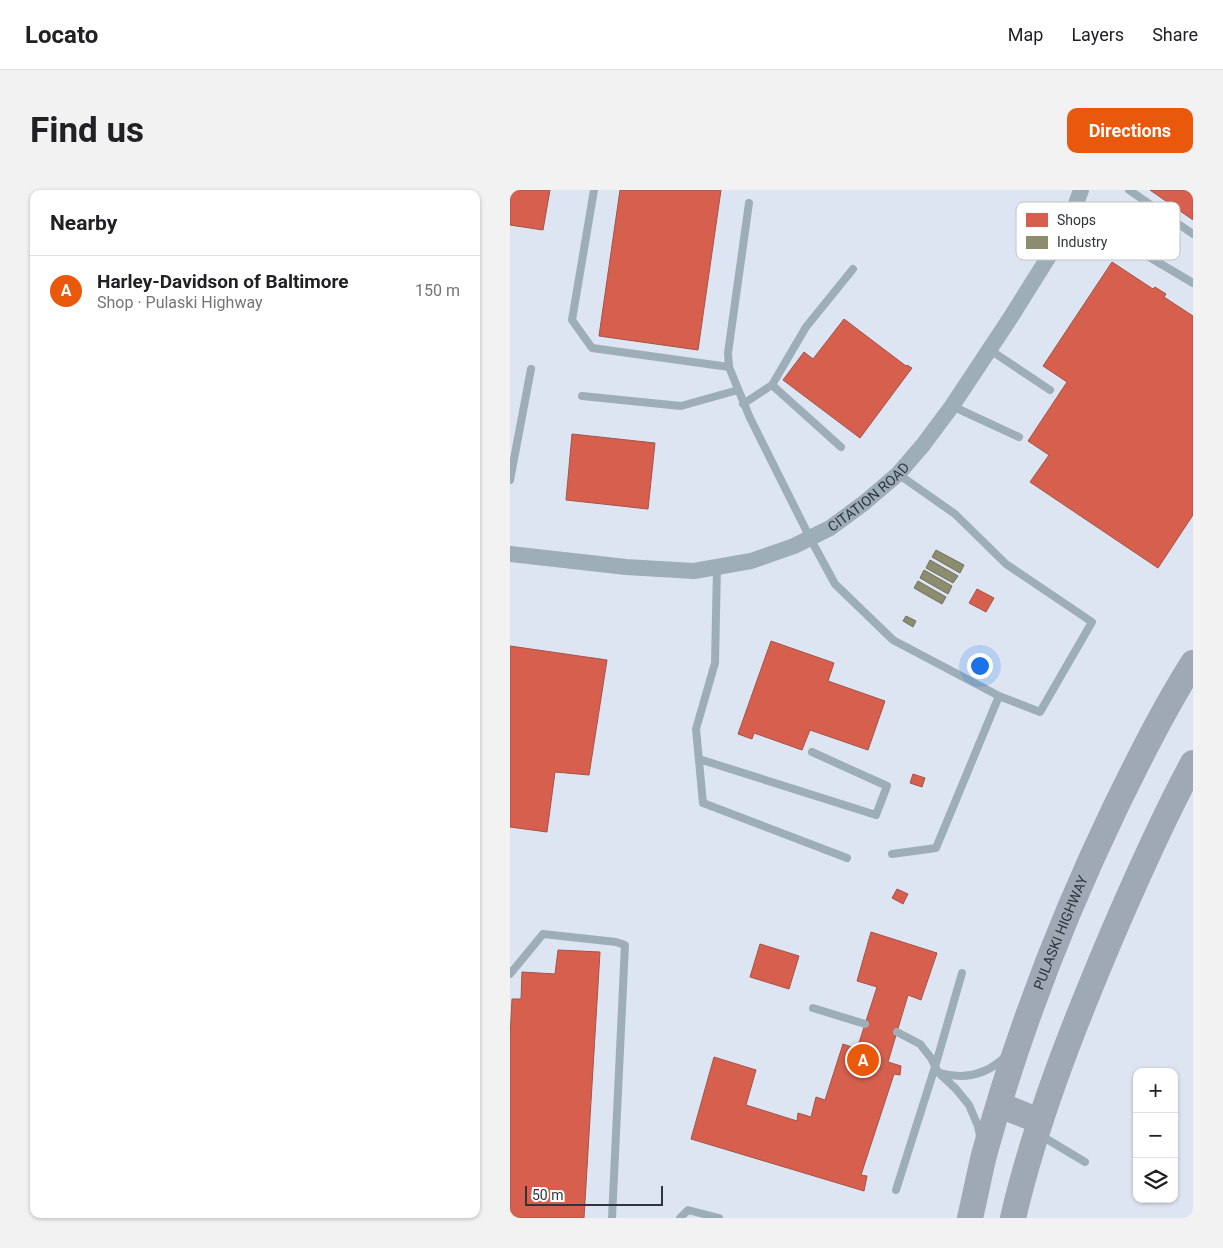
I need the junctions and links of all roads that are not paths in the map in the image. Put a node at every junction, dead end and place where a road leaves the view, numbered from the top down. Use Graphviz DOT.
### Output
graph roads {
  1 [pos="594,190"];
  2 [pos="1081,190"];
  3 [pos="1129,190"];
  4 [pos="1077,202"];
  5 [pos="1146,202"];
  6 [pos="749,203"];
  7 [pos="1180,225"];
  8 [pos="1193,234"];
  9 [pos="1047,260"];
  10 [pos="1154,260"];
  11 [pos="853,269"];
  12 [pos="1193,283"];
  13 [pos="990,350"];
  14 [pos="730,367"];
  15 [pos="531,369"];
  16 [pos="772,385"];
  17 [pos="738,390"];
  18 [pos="1050,390"];
  19 [pos="582,396"];
  20 [pos="744,404"];
  21 [pos="952,406"];
  22 [pos="1019,437"];
  23 [pos="841,447"];
  24 [pos="898,474"];
  25 [pos="510,480"];
  26 [pos="810,538"];
  27 [pos="510,554"];
  28 [pos="717,567"];
  29 [pos="1193,663"];
  30 [pos="1000,696"];
  31 [pos="812,752"];
  32 [pos="699,759"];
  33 [pos="1193,762"];
  34 [pos="892,854"];
  35 [pos="846,858"];
  36 [pos="962,973"];
  37 [pos="510,974"];
  38 [pos="814,1008"];
  39 [pos="865,1024"];
  40 [pos="897,1032"];
  41 [pos="1019,1043"];
  42 [pos="937,1069"];
  43 [pos="999,1105"];
  44 [pos="1038,1127"];
  45 [pos="984,1158"];
  46 [pos="1085,1162"];
  47 [pos="896,1190"];
  48 [pos="612,1218"];
  49 [pos="680,1218"];
  50 [pos="719,1218"];
  51 [pos="970,1218"];
  52 [pos="1013,1218"];
  53 [pos="1028,1218"];
  1 -- 14 [label="lane"];
  2 -- 4 [label="street, CITATION ROAD"];
  3 -- 5 [label="lane"];
  6 -- 14 [label="lane"];
  7 -- 8 [label="lane"];
  9 -- 13 [label="street, CITATION ROAD"];
  10 -- 12 [label="lane"];
  11 -- 16 [label="lane"];
  13 -- 18 [label="lane"];
  13 -- 21 [label="street, CITATION ROAD"];
  14 -- 17 [label="lane"];
  15 -- 25 [label="lane"];
  16 -- 20 [label="lane"];
  16 -- 23 [label="lane"];
  17 -- 19 [label="lane"];
  17 -- 20 [label="lane"];
  20 -- 26 [label="lane"];
  21 -- 22 [label="lane"];
  21 -- 24 [label="street, CITATION ROAD"];
  24 -- 26 [label="street, CITATION ROAD"];
  24 -- 30 [label="lane"];
  26 -- 28 [label="street, CITATION ROAD"];
  26 -- 30 [label="lane"];
  27 -- 28 [label="street, CITATION ROAD"];
  28 -- 32 [label="lane"];
  29 -- 41 [label="highway, PULASKI HIGHWAY"];
  30 -- 34 [label="lane"];
  31 -- 32 [label="lane"];
  32 -- 35 [label="lane"];
  33 -- 44 [label="highway"];
  36 -- 42 [label="lane"];
  37 -- 48 [label="lane"];
  38 -- 39 [label="lane"];
  40 -- 42 [label="lane"];
  41 -- 42 [label="lane"];
  41 -- 43 [label="highway, PULASKI HIGHWAY"];
  42 -- 45 [label="lane"];
  42 -- 47 [label="lane"];
  43 -- 44 [label="highway"];
  43 -- 45 [label="highway, PULASKI HIGHWAY"];
  44 -- 46 [label="lane"];
  44 -- 52 [label="highway"];
  44 -- 53 [label="highway"];
  45 -- 51 [label="highway, PULASKI HIGHWAY"];
  49 -- 50 [label="lane"];
}
